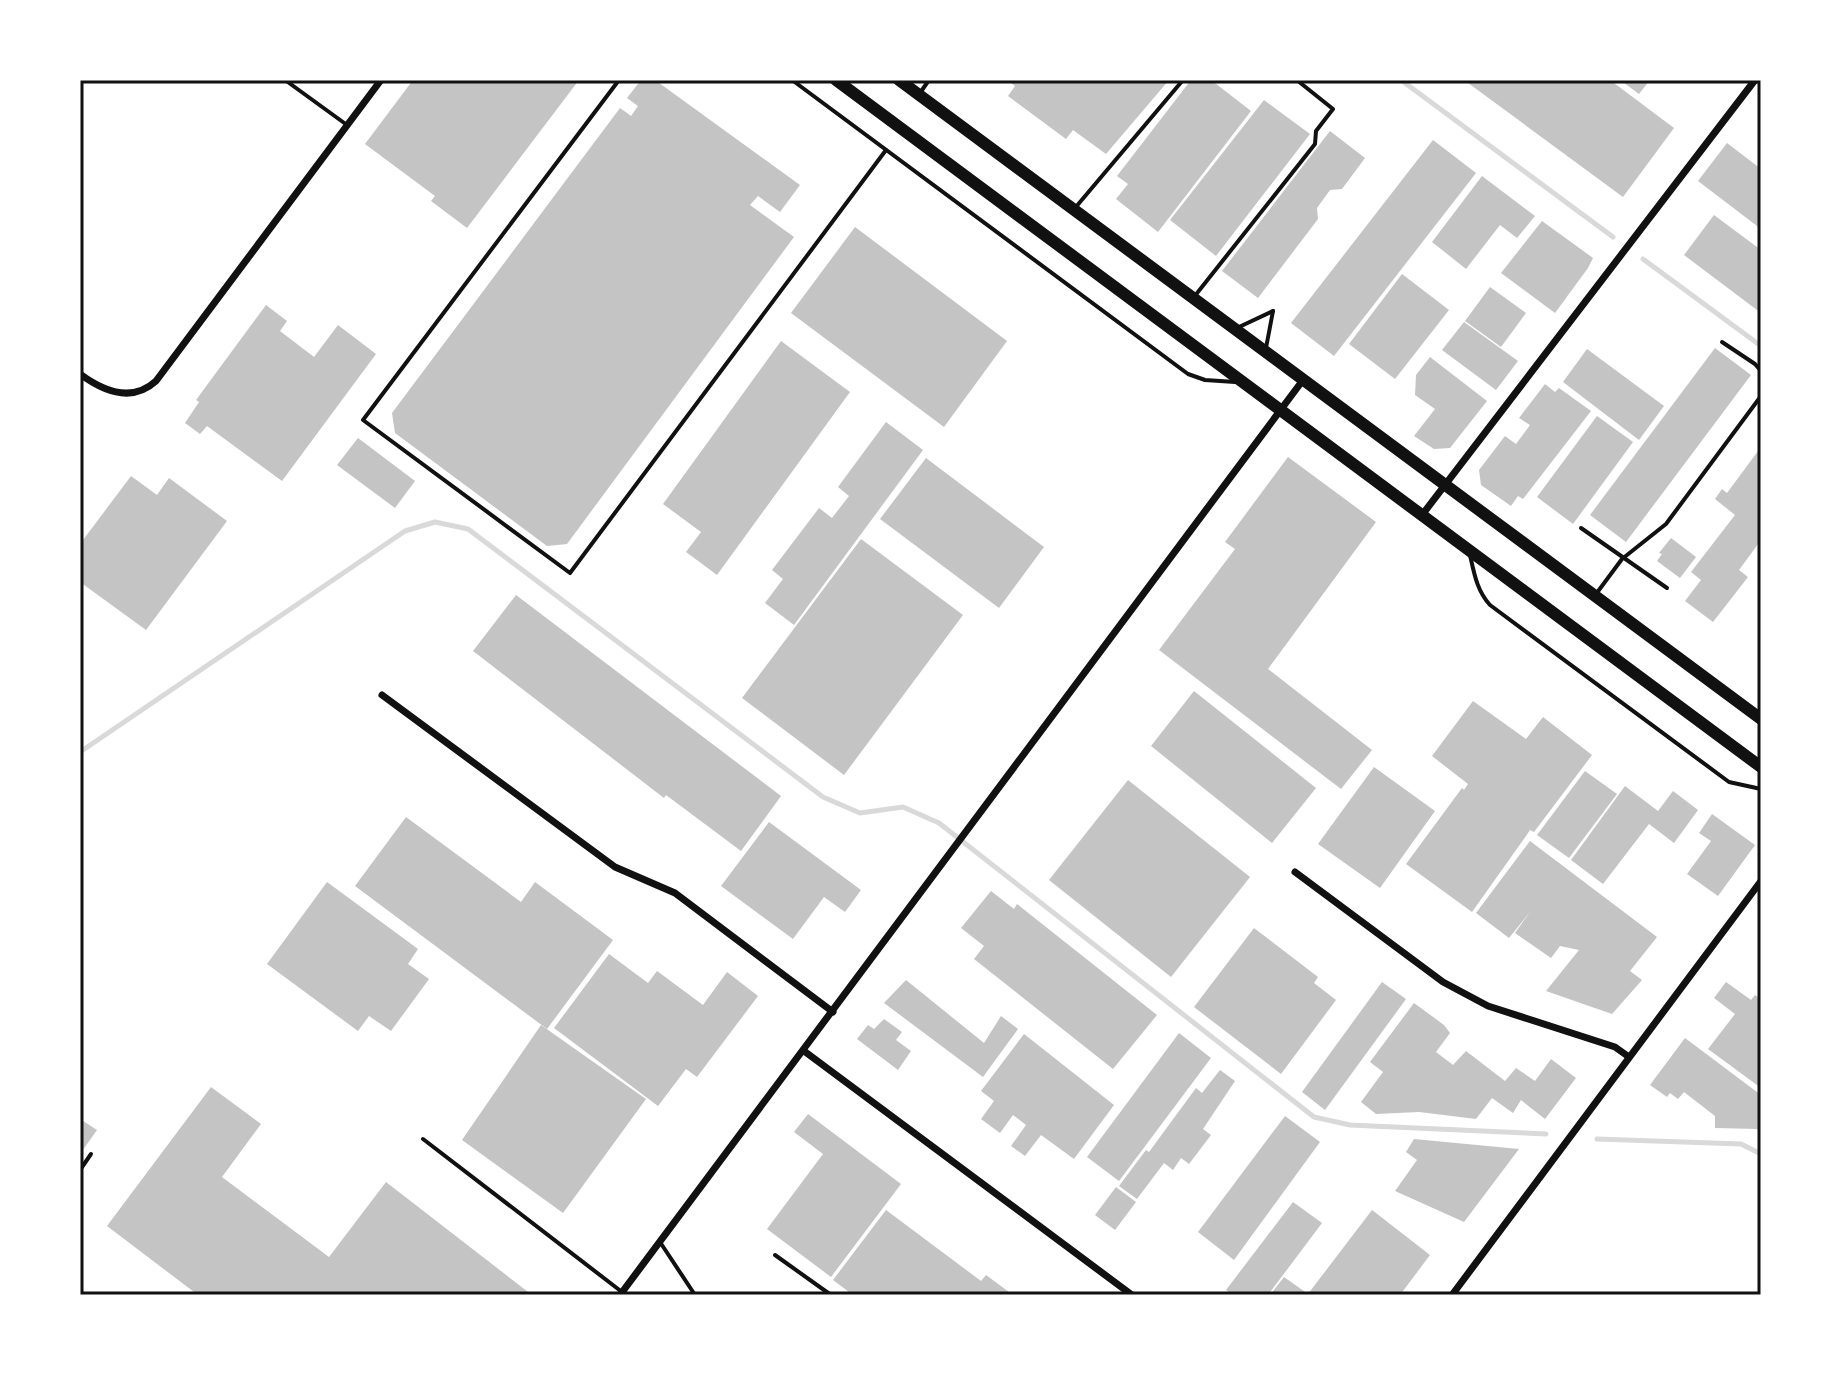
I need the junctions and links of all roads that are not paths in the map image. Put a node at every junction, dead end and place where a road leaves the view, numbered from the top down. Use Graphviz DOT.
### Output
graph roads {
  1 [pos="285,80"];
  2 [pos="381,80"];
  3 [pos="619,80"];
  4 [pos="792,80"];
  5 [pos="836,80"];
  6 [pos="899,80"];
  7 [pos="929,80"];
  8 [pos="1183,80"];
  9 [pos="1755,80"];
  10 [pos="1298,81"];
  11 [pos="918,95"];
  12 [pos="347,125"];
  13 [pos="886,150"];
  14 [pos="1074,210"];
  15 [pos="1193,298"];
  16 [pos="1234,329"];
  17 [pos="1722,342"];
  18 [pos="1265,352"];
  19 [pos="1761,371"];
  20 [pos="80,374"];
  21 [pos="1303,380"];
  22 [pos="1242,382"];
  23 [pos="1761,396"];
  24 [pos="1280,411"];
  25 [pos="1444,485"];
  26 [pos="1422,515"];
  27 [pos="1581,528"];
  28 [pos="1469,550"];
  29 [pos="1622,559"];
  30 [pos="1667,588"];
  31 [pos="1595,596"];
  32 [pos="382,695"];
  33 [pos="1761,719"];
  34 [pos="1761,767"];
  35 [pos="1761,789"];
  36 [pos="1295,872"];
  37 [pos="1761,881"];
  38 [pos="833,1012"];
  39 [pos="804,1051"];
  40 [pos="1629,1057"];
  41 [pos="423,1139"];
  42 [pos="91,1154"];
  43 [pos="80,1170"];
  44 [pos="660,1242"];
  45 [pos="775,1255"];
  46 [pos="621,1294"];
  47 [pos="695,1295"];
  48 [pos="831,1295"];
  49 [pos="1132,1295"];
  50 [pos="1452,1295"];
  1 -- 12 [label="lane"];
  2 -- 12 [label="street"];
  3 -- 13 [label="lane"];
  4 -- 13 [label="lane"];
  5 -- 22 [label="main road"];
  6 -- 11 [label="main road"];
  7 -- 11 [label="lane"];
  8 -- 14 [label="lane"];
  9 -- 25 [label="street"];
  10 -- 15 [label="lane"];
  11 -- 14 [label="main road"];
  12 -- 20 [label="street"];
  13 -- 22 [label="lane"];
  14 -- 15 [label="main road"];
  15 -- 16 [label="main road"];
  16 -- 18 [label="main road"];
  16 -- 18 [label="lane"];
  17 -- 19 [label="lane"];
  18 -- 21 [label="main road"];
  21 -- 24 [label="street"];
  21 -- 25 [label="main road"];
  22 -- 24 [label="main road"];
  23 -- 29 [label="lane"];
  24 -- 26 [label="main road"];
  24 -- 38 [label="street"];
  25 -- 26 [label="street"];
  25 -- 31 [label="main road"];
  26 -- 28 [label="main road"];
  27 -- 29 [label="lane"];
  28 -- 34 [label="main road"];
  28 -- 35 [label="lane"];
  29 -- 30 [label="lane"];
  29 -- 31 [label="lane"];
  31 -- 33 [label="main road"];
  32 -- 38 [label="street"];
  36 -- 40 [label="street"];
  37 -- 40 [label="street"];
  38 -- 39 [label="street"];
  39 -- 44 [label="street"];
  39 -- 49 [label="street"];
  40 -- 50 [label="street"];
  41 -- 46 [label="lane"];
  42 -- 43 [label="lane"];
  44 -- 46 [label="street"];
  44 -- 47 [label="lane"];
  45 -- 48 [label="lane"];
}
